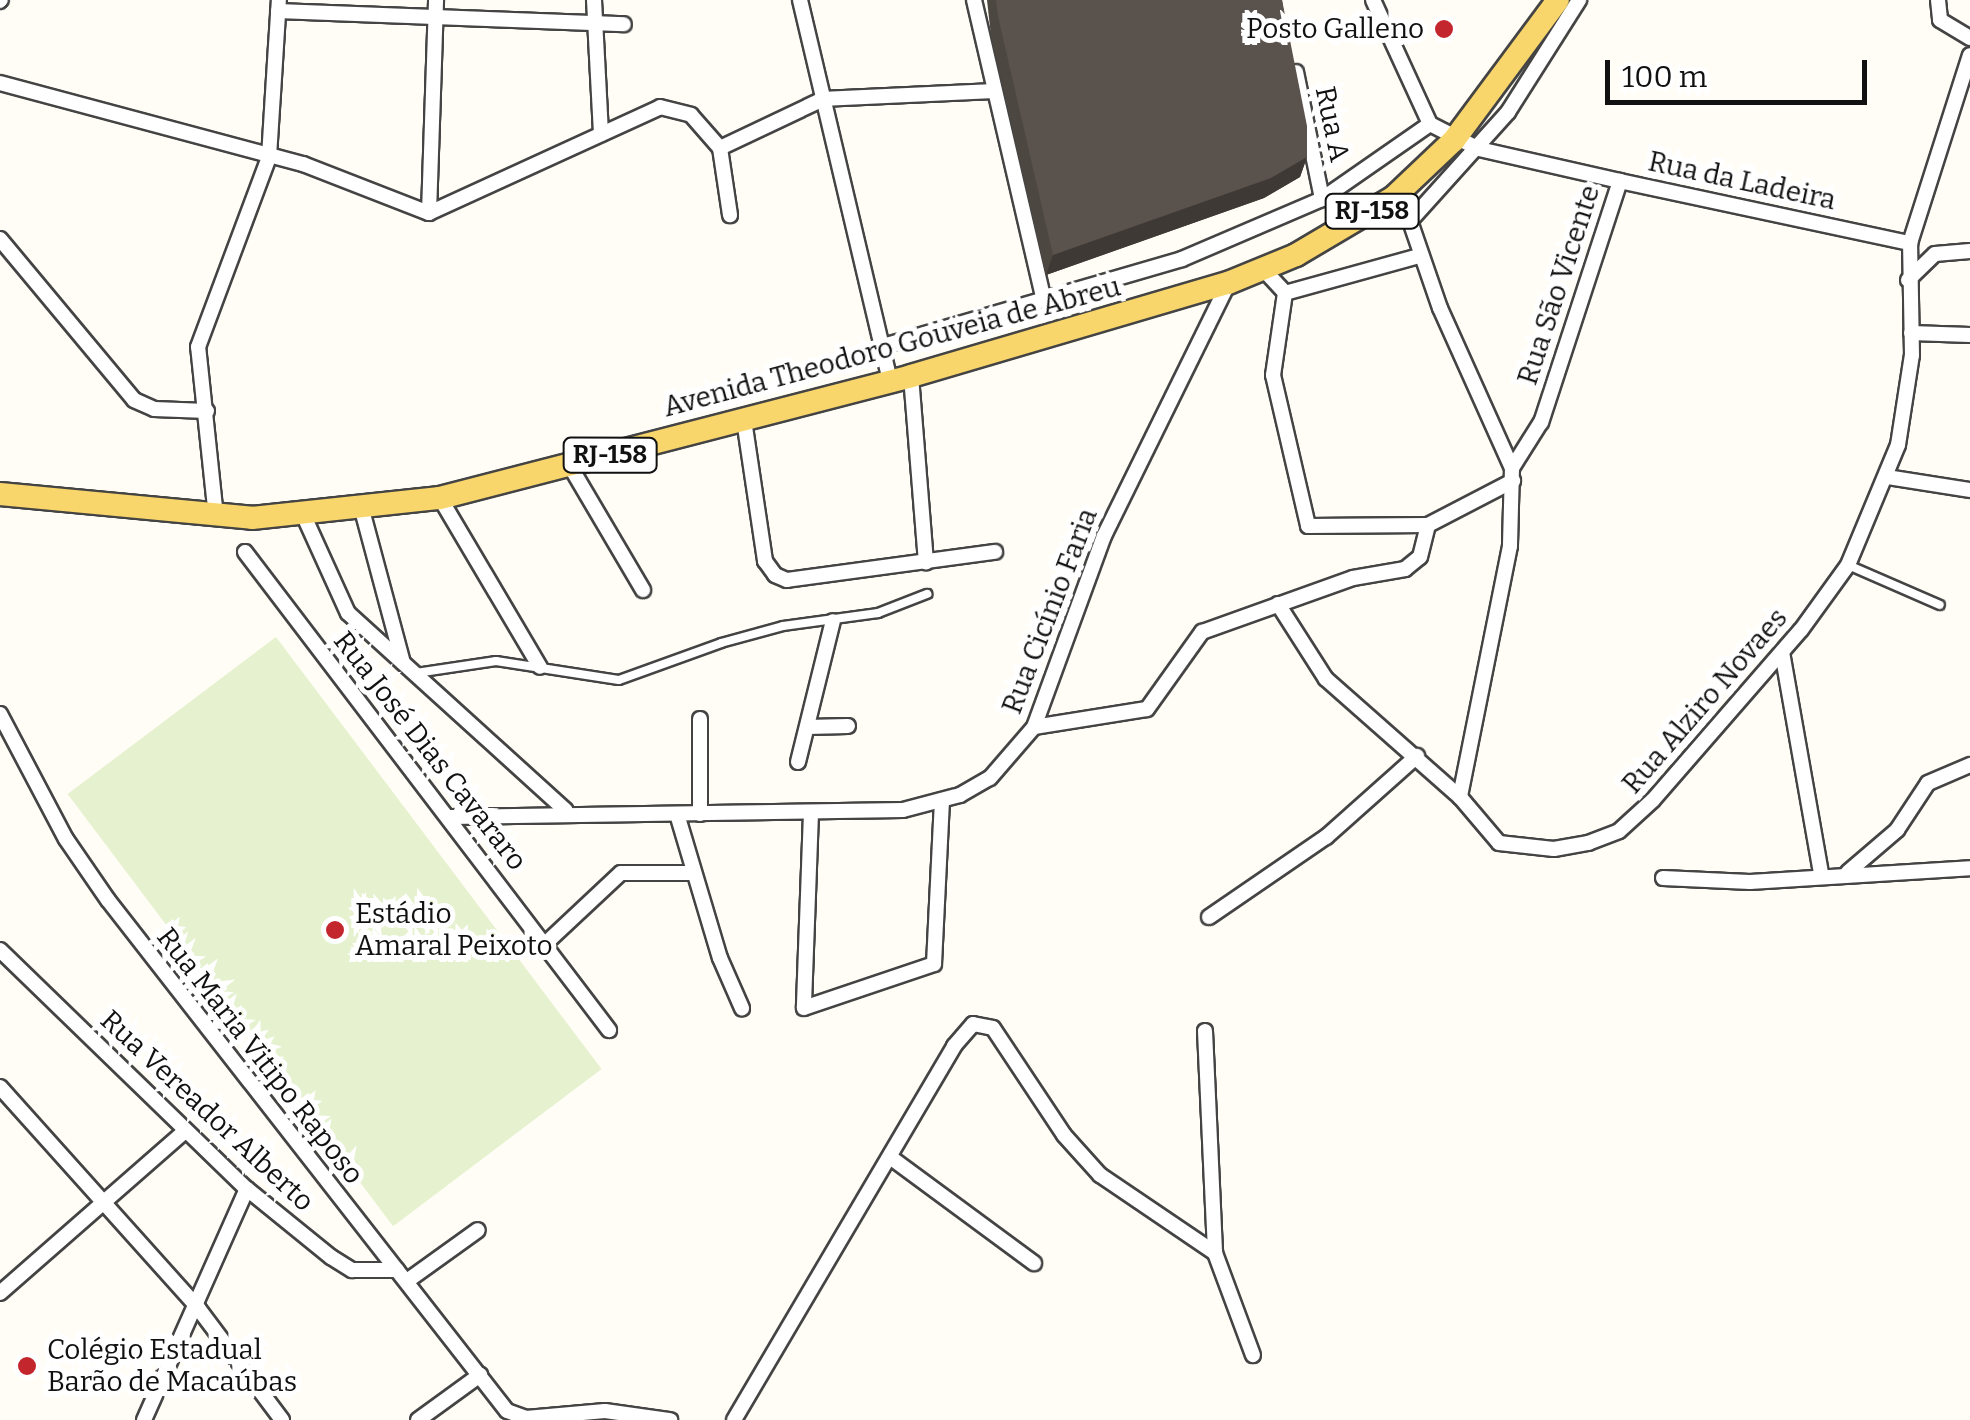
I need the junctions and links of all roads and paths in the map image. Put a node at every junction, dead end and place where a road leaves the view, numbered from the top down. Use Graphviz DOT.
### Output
graph roads {
  1 [pos="436,0"];
  2 [pos="594,0"];
  3 [pos="800,0"];
  4 [pos="974,0"];
  5 [pos="1373,0"];
  6 [pos="1558,0"];
  7 [pos="1579,0"];
  8 [pos="1938,4"];
  9 [pos="279,5"];
  10 [pos="437,19"];
  11 [pos="596,24"];
  12 [pos="624,24"];
  13 [pos="1970,38"];
  14 [pos="1292,54"];
  15 [pos="1970,55"];
  16 [pos="0,83"];
  17 [pos="992,92"];
  18 [pos="823,99"];
  19 [pos="1430,124"];
  20 [pos="601,134"];
  21 [pos="1454,140"];
  22 [pos="720,148"];
  23 [pos="1479,148"];
  24 [pos="269,157"];
  25 [pos="1620,181"];
  26 [pos="1394,197"];
  27 [pos="1322,199"];
  28 [pos="429,213"];
  29 [pos="730,214"];
  30 [pos="1410,220"];
  31 [pos="0,239"];
  32 [pos="1910,243"];
  33 [pos="1970,250"];
  34 [pos="1419,256"];
  35 [pos="1263,270"];
  36 [pos="1908,281"];
  37 [pos="1228,283"];
  38 [pos="1286,293"];
  39 [pos="1043,297"];
  40 [pos="1910,333"];
  41 [pos="1970,335"];
  42 [pos="883,346"];
  43 [pos="900,378"];
  44 [pos="207,411"];
  45 [pos="744,420"];
  46 [pos="570,466"];
  47 [pos="1512,475"];
  48 [pos="1887,477"];
  49 [pos="1970,490"];
  50 [pos="0,494"];
  51 [pos="440,498"];
  52 [pos="362,510"];
  53 [pos="303,514"];
  54 [pos="216,517"];
  55 [pos="1428,525"];
  56 [pos="245,552"];
  57 [pos="995,552"];
  58 [pos="926,562"];
  59 [pos="1848,565"];
  60 [pos="642,590"];
  61 [pos="927,594"];
  62 [pos="1278,604"];
  63 [pos="1940,604"];
  64 [pos="833,621"];
  65 [pos="1782,652"];
  66 [pos="540,667"];
  67 [pos="408,669"];
  68 [pos="0,714"];
  69 [pos="700,719"];
  70 [pos="848,726"];
  71 [pos="807,727"];
  72 [pos="1034,727"];
  73 [pos="1417,756"];
  74 [pos="798,762"];
  75 [pos="1970,765"];
  76 [pos="1460,797"];
  77 [pos="942,800"];
  78 [pos="566,811"];
  79 [pos="677,814"];
  80 [pos="700,814"];
  81 [pos="811,814"];
  82 [pos="451,816"];
  83 [pos="1970,868"];
  84 [pos="1848,872"];
  85 [pos="694,873"];
  86 [pos="1821,874"];
  87 [pos="1663,878"];
  88 [pos="1209,917"];
  89 [pos="546,944"];
  90 [pos="0,950"];
  91 [pos="742,1008"];
  92 [pos="610,1030"];
  93 [pos="1206,1031"];
  94 [pos="0,1086"];
  95 [pos="186,1131"];
  96 [pos="890,1157"];
  97 [pos="247,1189"];
  98 [pos="106,1202"];
  99 [pos="478,1230"];
  100 [pos="1214,1252"];
  101 [pos="1034,1263"];
  102 [pos="402,1276"];
  103 [pos="0,1293"];
  104 [pos="198,1308"];
  105 [pos="1253,1355"];
  106 [pos="480,1375"];
  107 [pos="604,1416"];
  108 [pos="144,1420"];
  109 [pos="282,1420"];
  110 [pos="418,1420"];
  111 [pos="670,1420"];
  112 [pos="734,1420"];
  1 -- 10 [label="street"];
  2 -- 11 [label="street"];
  3 -- 18 [label="street"];
  4 -- 17 [label="street"];
  5 -- 19 [label="street"];
  6 -- 21 [label="main road, Avenida Theodoro Gouveia de Abreu / RJ-158"];
  7 -- 23 [label="street"];
  8 -- 13 [label="street"];
  9 -- 10 [label="street"];
  9 -- 24 [label="street"];
  10 -- 11 [label="street"];
  10 -- 28 [label="street"];
  11 -- 12 [label="street"];
  11 -- 20 [label="street"];
  14 -- 27 [label="street, Rua A"];
  15 -- 32 [label="street, Rua Alziro Novaes"];
  16 -- 24 [label="street"];
  17 -- 18 [label="street"];
  17 -- 39 [label="street"];
  18 -- 22 [label="street"];
  18 -- 42 [label="street"];
  19 -- 21 [label="street, Rua São Vicente"];
  19 -- 27 [label="street"];
  20 -- 22 [label="street"];
  20 -- 28 [label="street"];
  21 -- 23 [label="street, Rua São Vicente"];
  21 -- 26 [label="main road, Avenida Theodoro Gouveia de Abreu / RJ-158"];
  22 -- 29 [label="street"];
  23 -- 25 [label="street, Rua São Vicente"];
  23 -- 30 [label="street"];
  24 -- 28 [label="street"];
  24 -- 44 [label="street"];
  25 -- 32 [label="street, Rua da Ladeira"];
  25 -- 47 [label="street, Rua São Vicente"];
  26 -- 30 [label="street"];
  26 -- 35 [label="main road, Avenida Theodoro Gouveia de Abreu / RJ-158"];
  27 -- 39 [label="street"];
  30 -- 34 [label="street"];
  31 -- 44 [label="street"];
  32 -- 36 [label="street, Rua Alziro Novaes"];
  33 -- 36 [label="street"];
  34 -- 38 [label="street"];
  34 -- 47 [label="street"];
  35 -- 37 [label="main road, Avenida Theodoro Gouveia de Abreu / RJ-158"];
  35 -- 38 [label="street"];
  36 -- 40 [label="street, Rua Alziro Novaes"];
  37 -- 43 [label="main road, Avenida Theodoro Gouveia de Abreu / RJ-158"];
  37 -- 72 [label="street, Rua Cicínio Faria"];
  38 -- 55 [label="street"];
  39 -- 42 [label="street"];
  40 -- 41 [label="street"];
  40 -- 48 [label="street, Rua Alziro Novaes"];
  42 -- 43 [label="street"];
  43 -- 45 [label="main road, Avenida Theodoro Gouveia de Abreu / RJ-158"];
  43 -- 58 [label="street"];
  44 -- 54 [label="street"];
  45 -- 46 [label="main road, Avenida Theodoro Gouveia de Abreu / RJ-158"];
  45 -- 58 [label="street"];
  46 -- 51 [label="main road, Avenida Theodoro Gouveia de Abreu / RJ-158"];
  46 -- 60 [label="street"];
  47 -- 55 [label="street"];
  47 -- 76 [label="street"];
  48 -- 49 [label="street"];
  48 -- 59 [label="street, Rua Alziro Novaes"];
  50 -- 54 [label="main road, Avenida Theodoro Gouveia de Abreu / RJ-158"];
  51 -- 52 [label="main road, Avenida Theodoro Gouveia de Abreu / RJ-158"];
  51 -- 66 [label="street"];
  52 -- 53 [label="main road, Avenida Theodoro Gouveia de Abreu / RJ-158"];
  52 -- 67 [label="street"];
  53 -- 54 [label="main road, Avenida Theodoro Gouveia de Abreu / RJ-158"];
  53 -- 67 [label="street"];
  55 -- 62 [label="street"];
  56 -- 82 [label="street, Rua José Dias Cavararo"];
  57 -- 58 [label="street"];
  59 -- 63 [label="lane"];
  59 -- 65 [label="street, Rua Alziro Novaes"];
  61 -- 64 [label="lane"];
  62 -- 72 [label="street"];
  62 -- 73 [label="street, Rua Alziro Novaes"];
  64 -- 66 [label="lane"];
  64 -- 71 [label="street"];
  65 -- 76 [label="street, Rua Alziro Novaes"];
  65 -- 86 [label="street"];
  66 -- 67 [label="lane"];
  67 -- 78 [label="street"];
  68 -- 102 [label="street, Rua Maria Vitipo Raposo"];
  69 -- 80 [label="street"];
  70 -- 71 [label="street"];
  71 -- 74 [label="street"];
  72 -- 77 [label="street, Rua Cicínio Faria"];
  73 -- 76 [label="street, Rua Alziro Novaes"];
  73 -- 88 [label="street"];
  75 -- 84 [label="street"];
  77 -- 81 [label="street, Rua Cicínio Faria"];
  77 -- 81 [label="street"];
  78 -- 79 [label="street, Rua Cicínio Faria"];
  78 -- 82 [label="street, Rua Cicínio Faria"];
  79 -- 80 [label="street, Rua Cicínio Faria"];
  79 -- 85 [label="street"];
  80 -- 81 [label="street, Rua Cicínio Faria"];
  82 -- 89 [label="street, Rua José Dias Cavararo"];
  83 -- 84 [label="street"];
  84 -- 86 [label="street"];
  85 -- 89 [label="street"];
  85 -- 91 [label="street"];
  86 -- 87 [label="street"];
  89 -- 92 [label="street, Rua José Dias Cavararo"];
  90 -- 95 [label="street, Rua Vereador Alberto"];
  93 -- 100 [label="street"];
  94 -- 98 [label="street"];
  95 -- 97 [label="street, Rua Vereador Alberto"];
  95 -- 98 [label="street"];
  96 -- 100 [label="street"];
  96 -- 101 [label="street"];
  96 -- 112 [label="street"];
  97 -- 102 [label="street, Rua Vereador Alberto"];
  97 -- 104 [label="street"];
  98 -- 103 [label="street"];
  98 -- 104 [label="street"];
  99 -- 102 [label="street"];
  100 -- 105 [label="street"];
  102 -- 106 [label="street, Rua Maria Vitipo Raposo"];
  104 -- 108 [label="street"];
  104 -- 109 [label="street"];
  106 -- 107 [label="street, Rua Maria Vitipo Raposo"];
  106 -- 110 [label="street"];
  107 -- 111 [label="street"];
}
